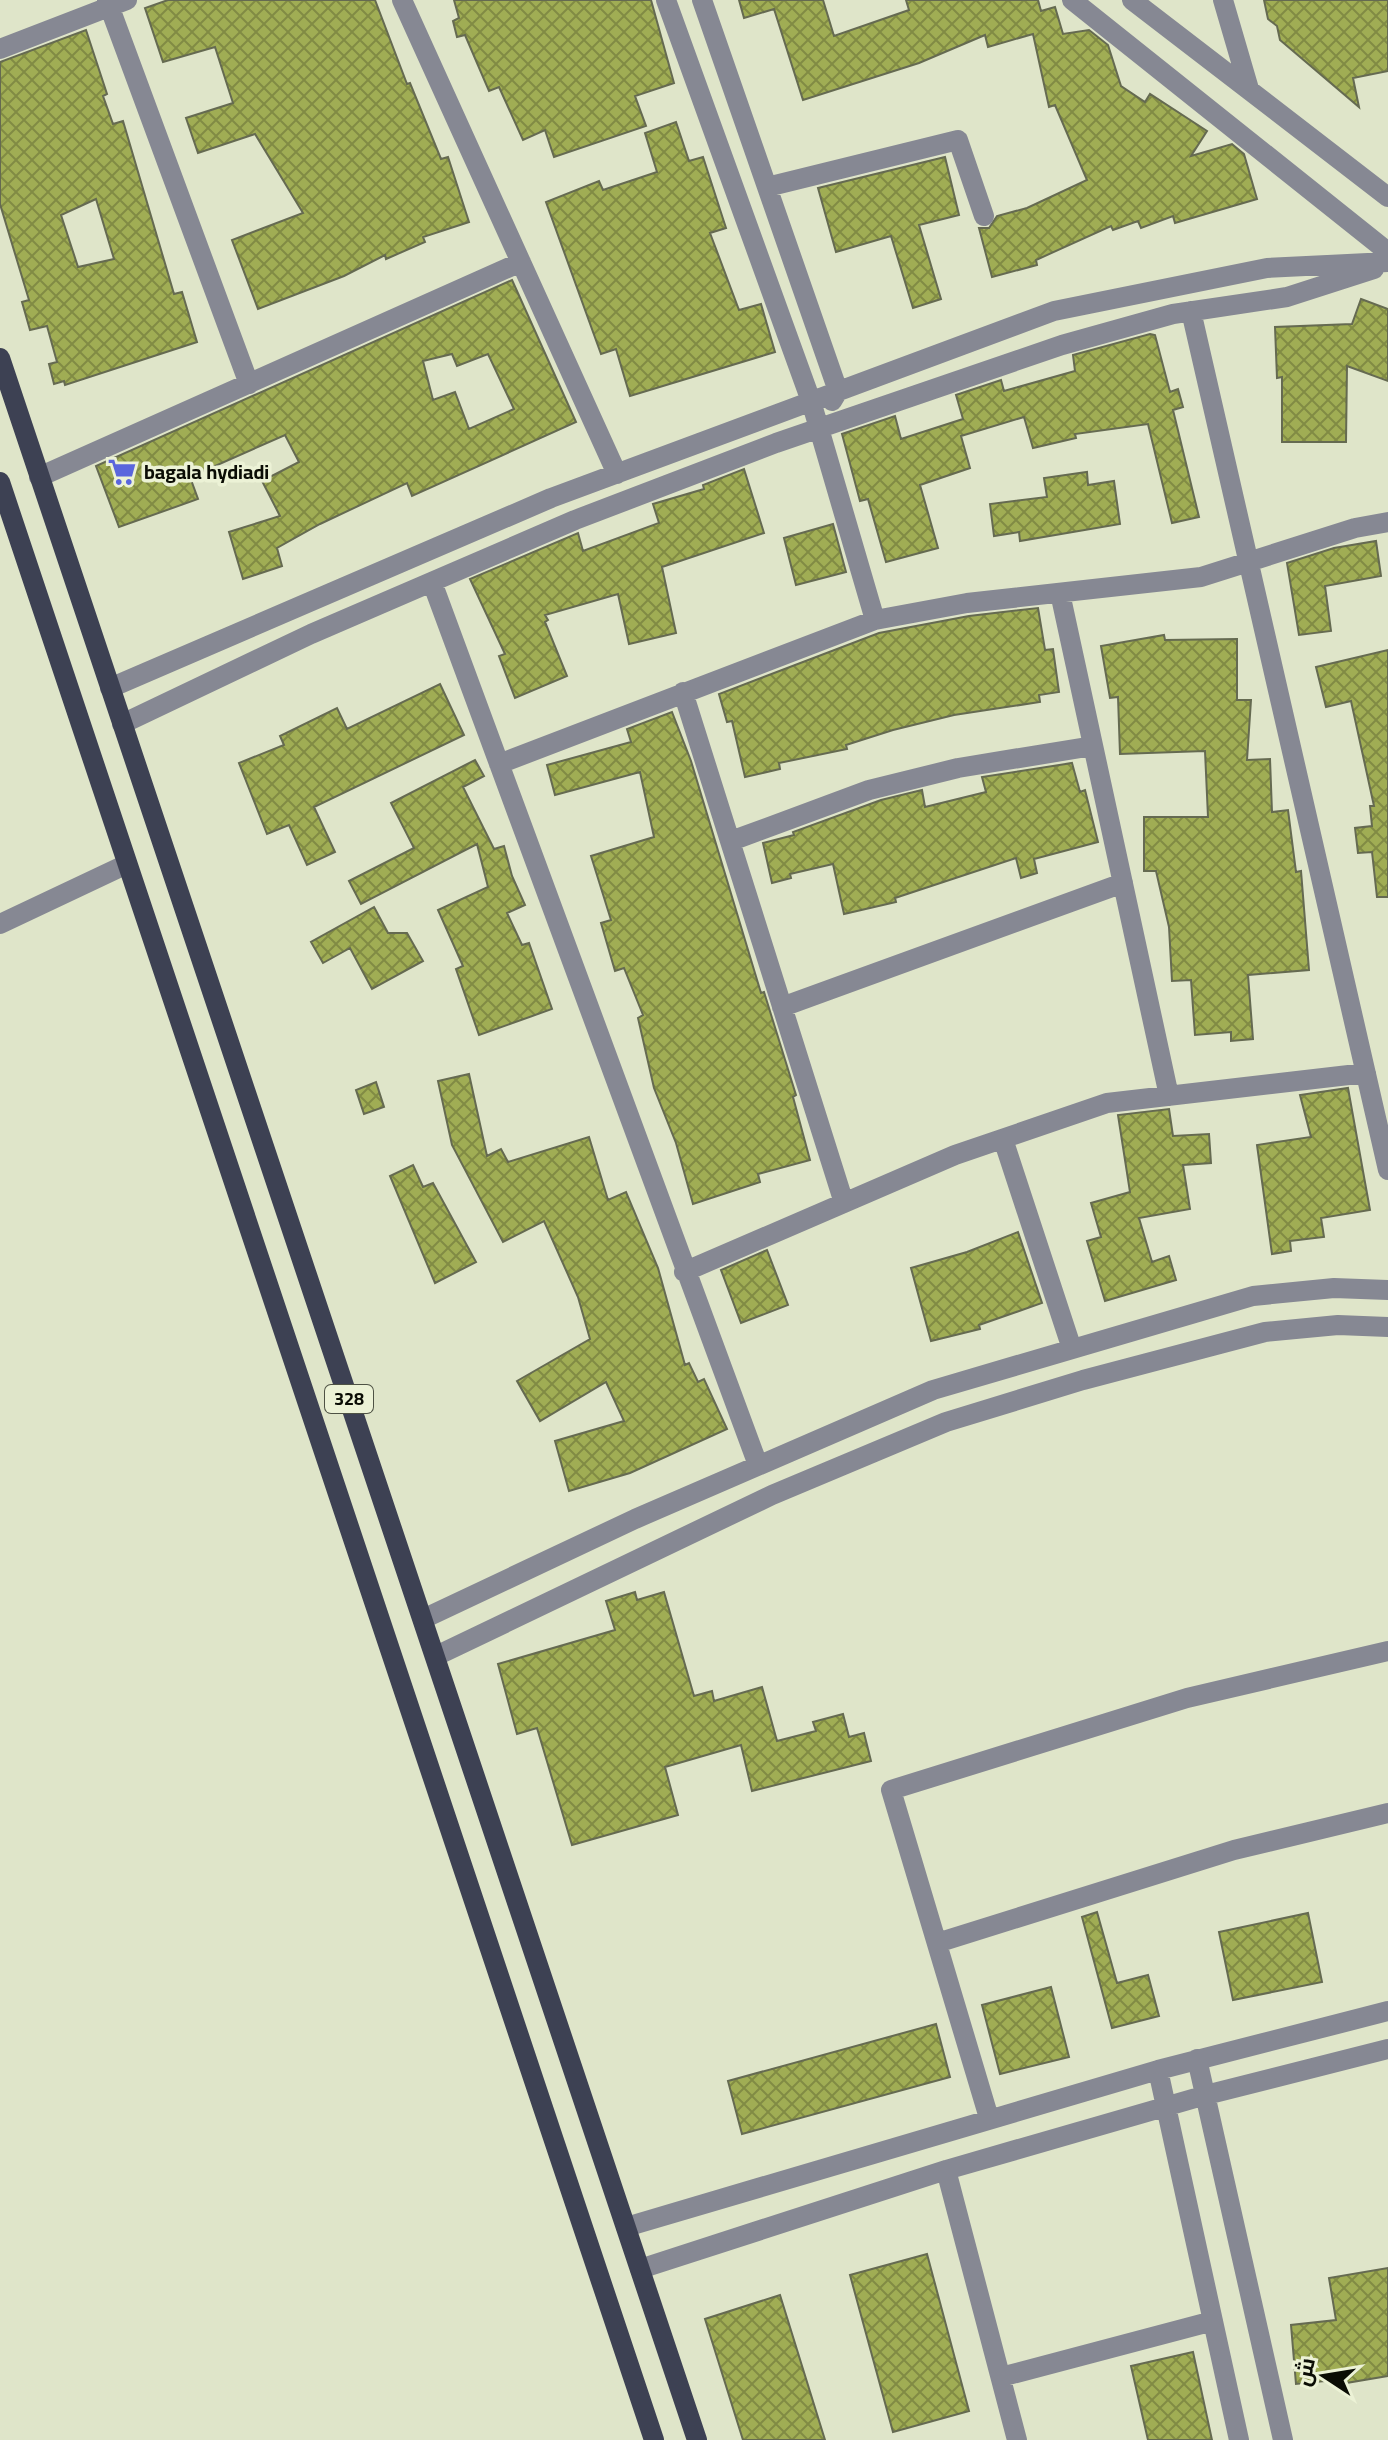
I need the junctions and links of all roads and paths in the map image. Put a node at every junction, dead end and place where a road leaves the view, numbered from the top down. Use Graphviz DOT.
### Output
graph roads {
  1 [pos="402,0"];
  2 [pos="666,0"];
  3 [pos="702,0"];
  4 [pos="1072,0"];
  5 [pos="1132,0"];
  6 [pos="1223,0"];
  7 [pos="114,2"];
  8 [pos="0,49"];
  9 [pos="1249,89"];
  10 [pos="767,187"];
  11 [pos="1388,197"];
  12 [pos="984,216"];
  13 [pos="1388,252"];
  14 [pos="521,262"];
  15 [pos="1388,263"];
  16 [pos="1191,311"];
  17 [pos="0,358"];
  18 [pos="249,384"];
  19 [pos="838,391"];
  20 [pos="811,401"];
  21 [pos="817,429"];
  22 [pos="617,474"];
  23 [pos="39,477"];
  24 [pos="0,482"];
  25 [pos="1388,522"];
  26 [pos="1249,562"];
  27 [pos="432,582"];
  28 [pos="1060,593"];
  29 [pos="875,620"];
  30 [pos="110,688"];
  31 [pos="683,692"];
  32 [pos="122,724"];
  33 [pos="1093,746"];
  34 [pos="499,764"];
  35 [pos="731,841"];
  36 [pos="127,864"];
  37 [pos="1123,883"];
  38 [pos="0,924"];
  39 [pos="782,1007"];
  40 [pos="1366,1073"];
  41 [pos="1169,1096"];
  42 [pos="1003,1139"];
  43 [pos="1388,1170"];
  44 [pos="844,1203"];
  45 [pos="684,1272"];
  46 [pos="1388,1290"];
  47 [pos="1388,1327"];
  48 [pos="1072,1349"];
  49 [pos="758,1465"];
  50 [pos="423,1619"];
  51 [pos="1388,1651"];
  52 [pos="436,1656"];
  53 [pos="1388,1813"];
  54 [pos="937,1943"];
  55 [pos="1388,2011"];
  56 [pos="1388,2049"];
  57 [pos="1197,2059"];
  58 [pos="1158,2070"];
  59 [pos="1206,2095"];
  60 [pos="1166,2106"];
  61 [pos="989,2118"];
  62 [pos="946,2170"];
  63 [pos="626,2227"];
  64 [pos="640,2269"];
  65 [pos="1213,2321"];
  66 [pos="1001,2377"];
  67 [pos="654,2440"];
  68 [pos="697,2440"];
  69 [pos="1017,2440"];
  70 [pos="1239,2440"];
  71 [pos="1283,2440"];
  1 -- 14 [label="street"];
  2 -- 20 [label="street"];
  3 -- 10 [label="street"];
  4 -- 13 [label="street"];
  5 -- 9 [label="street"];
  6 -- 9 [label="street"];
  7 -- 8 [label="street"];
  7 -- 18 [label="street"];
  9 -- 11 [label="street"];
  10 -- 12 [label="street"];
  10 -- 19 [label="street"];
  14 -- 18 [label="street"];
  14 -- 22 [label="street"];
  15 -- 16 [label="street"];
  15 -- 19 [label="street"];
  16 -- 21 [label="street"];
  16 -- 26 [label="street"];
  17 -- 23 [label="main road, 328"];
  18 -- 23 [label="street"];
  19 -- 20 [label="street"];
  19 -- 21 [label="street"];
  20 -- 21 [label="street"];
  20 -- 22 [label="street"];
  21 -- 27 [label="street"];
  21 -- 29 [label="street"];
  22 -- 30 [label="street"];
  23 -- 30 [label="main road, 328"];
  24 -- 36 [label="main road"];
  25 -- 26 [label="street"];
  26 -- 28 [label="street"];
  26 -- 40 [label="street"];
  27 -- 32 [label="street"];
  27 -- 34 [label="street"];
  28 -- 29 [label="street"];
  28 -- 33 [label="street"];
  29 -- 31 [label="street"];
  30 -- 32 [label="main road, 328"];
  31 -- 34 [label="street"];
  31 -- 35 [label="street"];
  32 -- 50 [label="main road, 328"];
  33 -- 35 [label="street"];
  33 -- 37 [label="street"];
  34 -- 45 [label="street"];
  35 -- 39 [label="street"];
  36 -- 38 [label="street"];
  36 -- 67 [label="main road"];
  37 -- 39 [label="street"];
  37 -- 41 [label="street"];
  39 -- 44 [label="street"];
  40 -- 41 [label="street"];
  40 -- 43 [label="street"];
  41 -- 42 [label="street"];
  42 -- 44 [label="street"];
  42 -- 48 [label="street"];
  44 -- 45 [label="street"];
  45 -- 49 [label="street"];
  46 -- 48 [label="street"];
  47 -- 52 [label="street"];
  48 -- 49 [label="street"];
  49 -- 50 [label="street"];
  50 -- 52 [label="main road, 328"];
  51 -- 54 [label="street"];
  52 -- 63 [label="main road, 328"];
  53 -- 54 [label="street"];
  54 -- 61 [label="street"];
  55 -- 57 [label="street"];
  56 -- 59 [label="street"];
  57 -- 58 [label="street"];
  57 -- 59 [label="street"];
  58 -- 60 [label="street"];
  58 -- 61 [label="street"];
  59 -- 60 [label="street"];
  59 -- 71 [label="street"];
  60 -- 62 [label="street"];
  60 -- 65 [label="street"];
  61 -- 63 [label="street"];
  62 -- 64 [label="street"];
  62 -- 66 [label="street"];
  63 -- 64 [label="main road, 328"];
  64 -- 68 [label="main road, 328"];
  65 -- 66 [label="street"];
  65 -- 70 [label="street"];
  66 -- 69 [label="street"];
}
